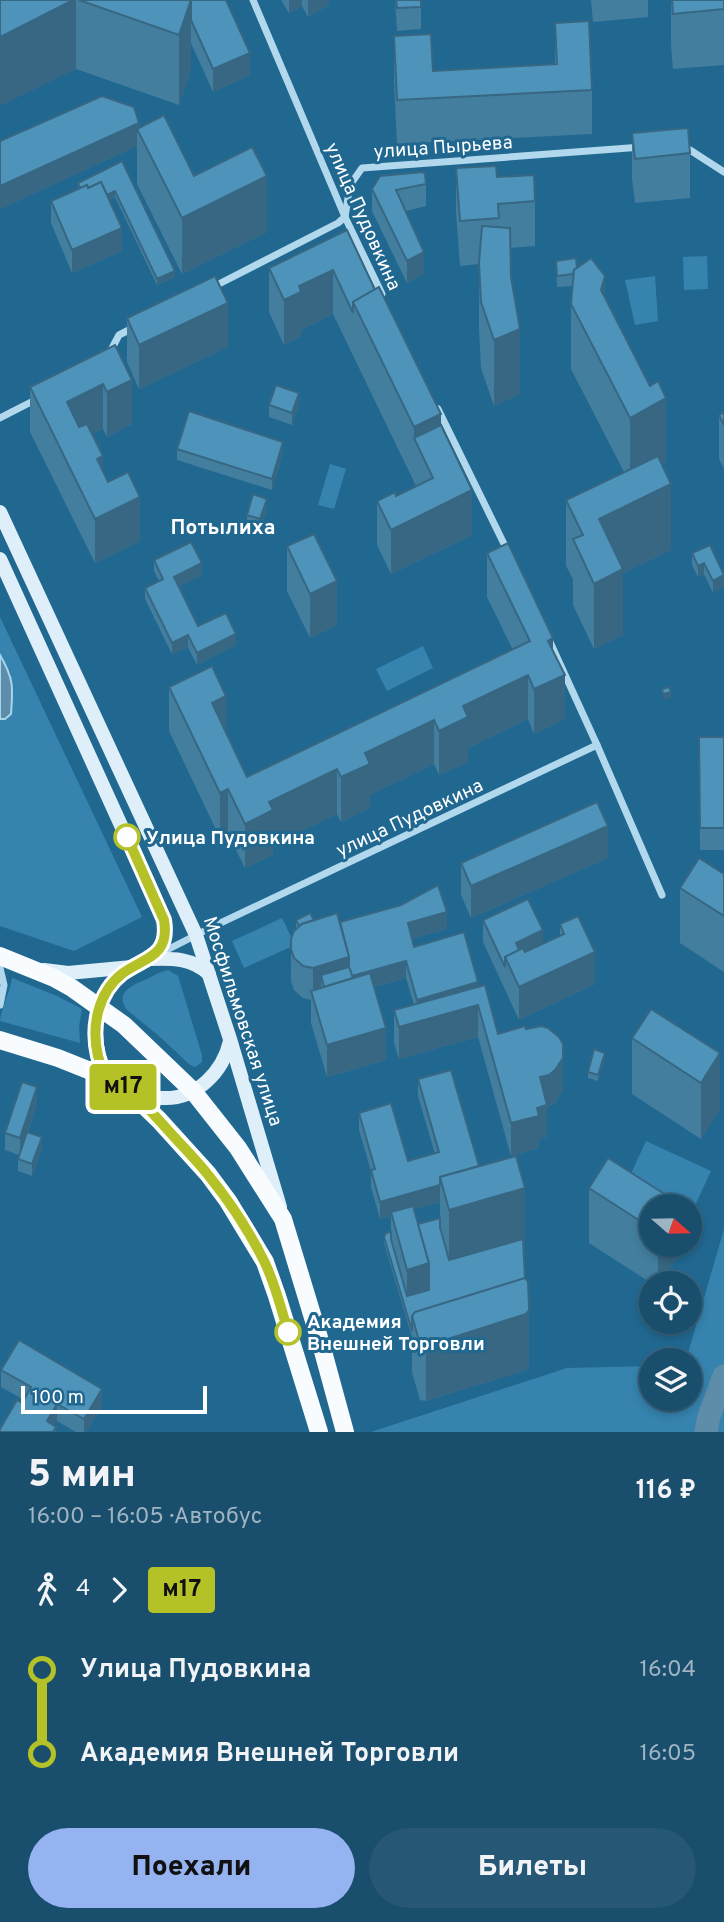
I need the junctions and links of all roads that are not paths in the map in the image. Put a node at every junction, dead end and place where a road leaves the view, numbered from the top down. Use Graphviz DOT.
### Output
graph roads {
  1 [pos="253,0"];
  2 [pos="671,145"];
  3 [pos="646,147"];
  4 [pos="724,172"];
  5 [pos="345,216"];
  6 [pos="201,293"];
  7 [pos="388,307"];
  8 [pos="143,323"];
  9 [pos="107,357"];
  10 [pos="46,394"];
  11 [pos="437,407"];
  12 [pos="0,418"];
  13 [pos="0,512"];
  14 [pos="0,559"];
  15 [pos="513,562"];
  16 [pos="547,635"];
  17 [pos="597,745"];
  18 [pos="662,895"];
  19 [pos="196,935"];
  20 [pos="0,956"];
  21 [pos="150,959"];
  22 [pos="133,967"];
  23 [pos="0,968"];
  24 [pos="32,968"];
  25 [pos="209,974"];
  26 [pos="0,1005"];
  27 [pos="99,1007"];
  28 [pos="230,1039"];
  29 [pos="0,1040"];
  30 [pos="108,1078"];
  31 [pos="128,1090"];
  32 [pos="193,1091"];
  33 [pos="284,1219"];
  34 [pos="301,1279"];
  35 [pos="272,1282"];
  36 [pos="319,1432"];
  37 [pos="345,1432"];
  1 -- 5 [label="street, улица Пудовкина"];
  2 -- 4 [label="street"];
  3 -- 5 [label="street, улица Пырьева"];
  5 -- 6 [label="street"];
  5 -- 7 [label="street, улица Пудовкина"];
  8 -- 9 [label="street"];
  10 -- 12 [label="street"];
  11 -- 15 [label="street"];
  13 -- 19 [label="main road, Мосфильмовская улица"];
  14 -- 21 [label="main road"];
  16 -- 17 [label="street"];
  17 -- 18 [label="street"];
  17 -- 19 [label="street, улица Пудовкина"];
  19 -- 21 [label="street, улица Пудовкина"];
  19 -- 25 [label="main road, Мосфильмовская улица"];
  20 -- 24 [label="main road"];
  21 -- 22 [label="main road"];
  21 -- 25 [label="main road"];
  22 -- 24 [label="main road"];
  22 -- 27 [label="main road"];
  23 -- 26 [label="street"];
  24 -- 27 [label="main road"];
  25 -- 28 [label="main road, Мосфильмовская улица"];
  27 -- 30 [label="main road"];
  27 -- 32 [label="main road"];
  28 -- 32 [label="main road"];
  28 -- 33 [label="main road, Мосфильмовская улица"];
  29 -- 30 [label="main road"];
  30 -- 31 [label="main road"];
  31 -- 32 [label="main road"];
  31 -- 35 [label="main road"];
  32 -- 33 [label="main road"];
  33 -- 34 [label="main road, Мосфильмовская улица"];
  34 -- 35 [label="main road"];
  34 -- 37 [label="main road, Мосфильмовская улица"];
  35 -- 36 [label="main road"];
}
